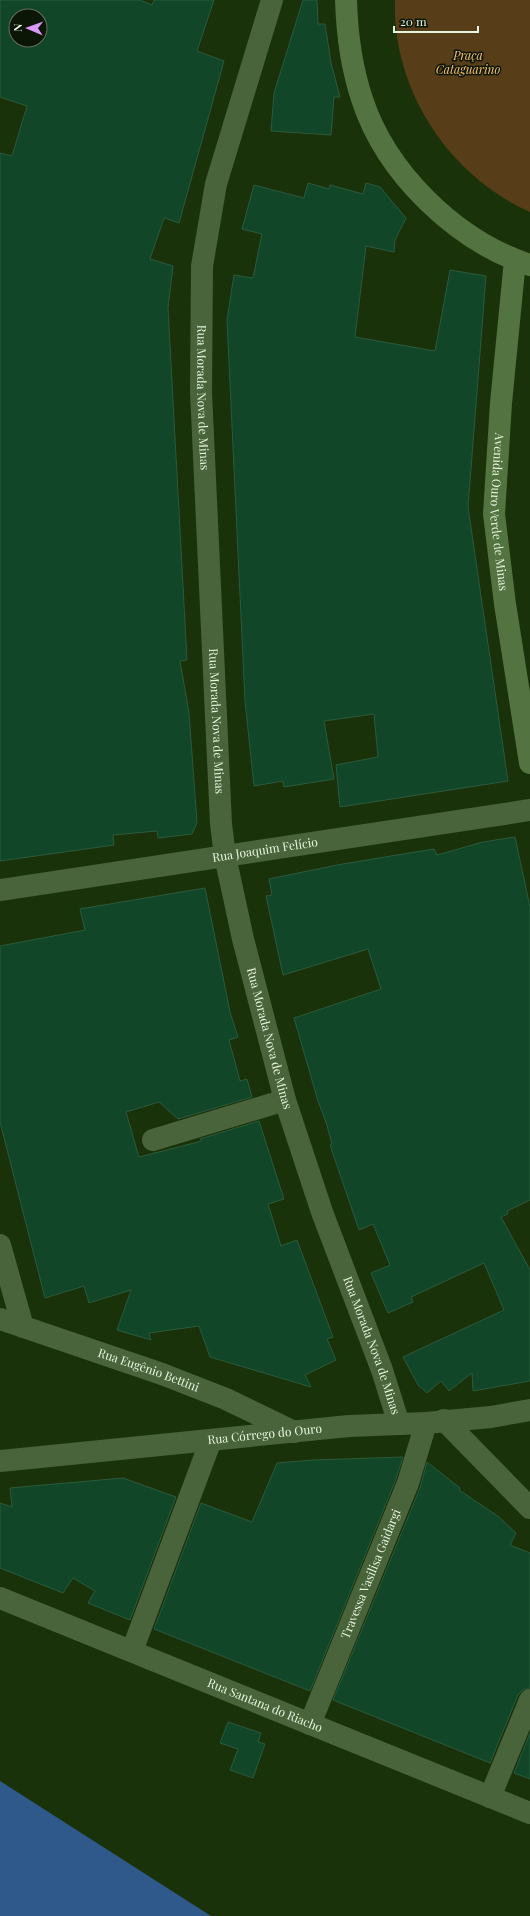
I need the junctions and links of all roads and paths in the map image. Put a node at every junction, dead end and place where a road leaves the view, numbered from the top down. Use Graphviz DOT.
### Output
graph roads {
  1 [pos="272,0"];
  2 [pos="346,0"];
  3 [pos="522,263"];
  4 [pos="530,763"];
  5 [pos="530,810"];
  6 [pos="225,856"];
  7 [pos="0,890"];
  8 [pos="285,1100"];
  9 [pos="153,1140"];
  10 [pos="0,1245"];
  11 [pos="0,1319"];
  12 [pos="23,1327"];
  13 [pos="530,1410"];
  14 [pos="435,1421"];
  15 [pos="399,1424"];
  16 [pos="294,1432"];
  17 [pos="211,1440"];
  18 [pos="0,1461"];
  19 [pos="530,1508"];
  20 [pos="0,1598"];
  21 [pos="132,1651"];
  22 [pos="530,1700"];
  23 [pos="310,1724"];
  24 [pos="490,1797"];
  25 [pos="530,1813"];
  1 -- 6 [label="street, Rua Morada Nova de Minas"];
  2 -- 3 [label="street"];
  3 -- 4 [label="street, Avenida Ouro Verde de Minas"];
  5 -- 6 [label="street, Rua Joaquim Felício"];
  6 -- 7 [label="street, Rua Joaquim Felício"];
  6 -- 8 [label="street, Rua Morada Nova de Minas"];
  8 -- 9 [label="street"];
  8 -- 15 [label="street, Rua Morada Nova de Minas"];
  10 -- 12 [label="street"];
  11 -- 12 [label="street, Rua Eugênio Bettini"];
  12 -- 16 [label="street, Rua Eugênio Bettini"];
  13 -- 14 [label="street, Rua Córrego do Ouro"];
  14 -- 15 [label="street, Rua Córrego do Ouro"];
  14 -- 19 [label="street"];
  14 -- 23 [label="street, Travessa Vasilisa Gaidargi"];
  15 -- 16 [label="street, Rua Córrego do Ouro"];
  16 -- 17 [label="street, Rua Córrego do Ouro"];
  17 -- 18 [label="street, Rua Córrego do Ouro"];
  17 -- 21 [label="street"];
  20 -- 21 [label="street, Rua Santana do Riacho"];
  21 -- 23 [label="street, Rua Santana do Riacho"];
  22 -- 24 [label="street"];
  23 -- 24 [label="street, Rua Santana do Riacho"];
  24 -- 25 [label="street, Rua Santana do Riacho"];
}
